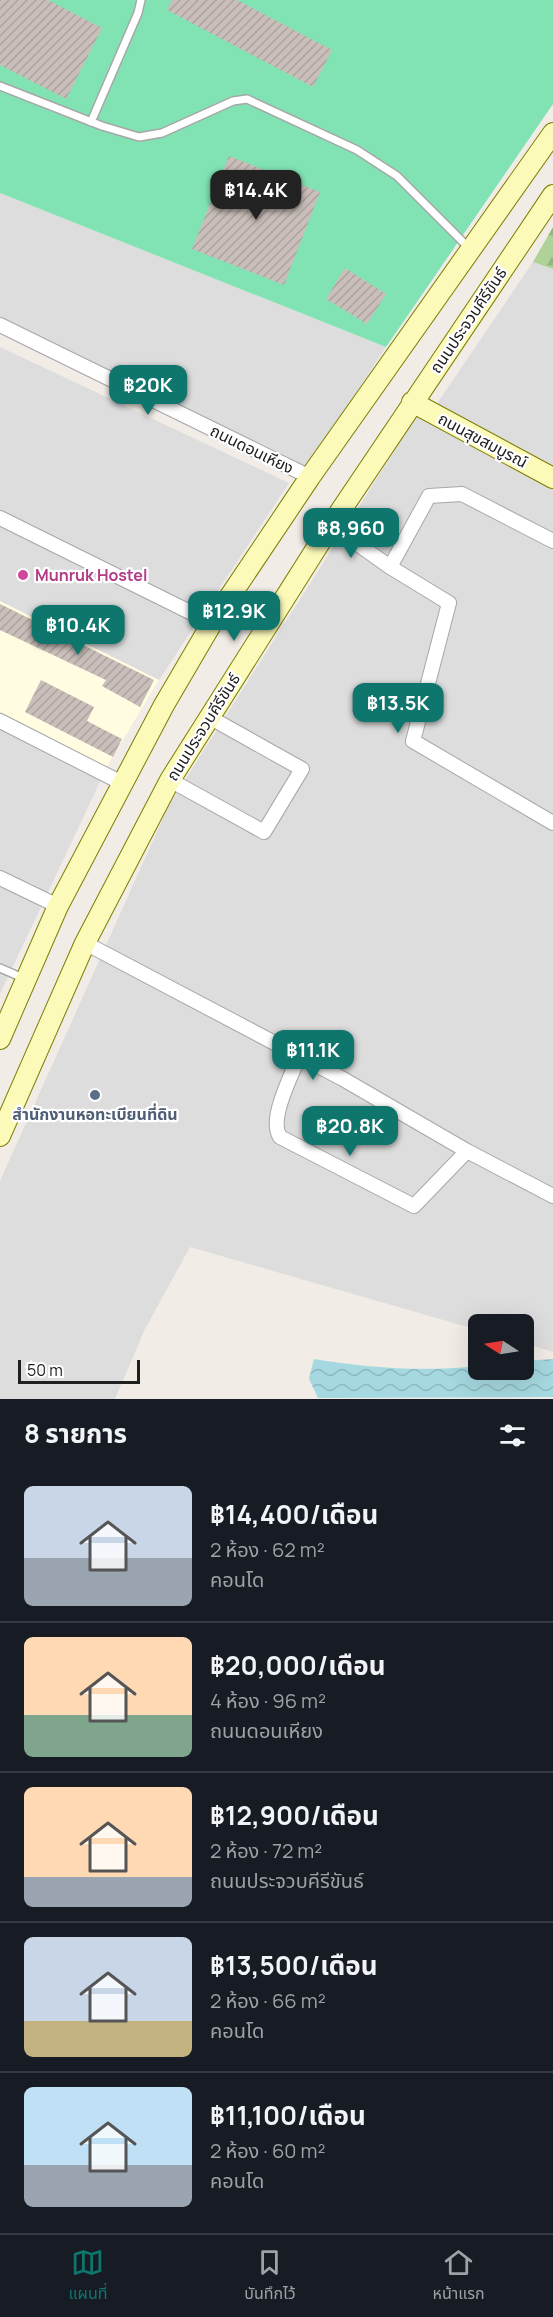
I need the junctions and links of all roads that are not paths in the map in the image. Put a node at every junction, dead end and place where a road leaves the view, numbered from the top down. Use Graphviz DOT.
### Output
graph roads {
  1 [pos="141,0"];
  2 [pos="0,86"];
  3 [pos="91,122"];
  4 [pos="553,133"];
  5 [pos="553,195"];
  6 [pos="471,249"];
  7 [pos="0,325"];
  8 [pos="412,402"];
  9 [pos="310,477"];
  10 [pos="553,478"];
  11 [pos="0,518"];
  12 [pos="331,525"];
  13 [pos="553,541"];
  14 [pos="390,567"];
  15 [pos="212,623"];
  16 [pos="209,717"];
  17 [pos="0,721"];
  18 [pos="170,780"];
  19 [pos="122,783"];
  20 [pos="553,823"];
  21 [pos="0,878"];
  22 [pos="58,906"];
  23 [pos="85,943"];
  24 [pos="0,968"];
  25 [pos="26,979"];
  26 [pos="0,1039"];
  27 [pos="299,1056"];
  28 [pos="0,1136"];
  29 [pos="467,1151"];
  30 [pos="553,1196"];
  1 -- 3 [label="lane"];
  2 -- 3 [label="lane"];
  3 -- 6 [label="lane"];
  4 -- 6 [label="main road"];
  5 -- 8 [label="main road, ถนนประจวบคีรีขันธ์"];
  6 -- 9 [label="main road"];
  7 -- 9 [label="street, ถนนดอนเหียง"];
  8 -- 10 [label="main road, ถนนสุขสมบูรณ์"];
  8 -- 12 [label="main road, ถนนประจวบคีรีขันธ์"];
  9 -- 15 [label="main road"];
  11 -- 15 [label="street"];
  12 -- 14 [label="street"];
  12 -- 16 [label="main road, ถนนประจวบคีรีขันธ์"];
  13 -- 14 [label="street"];
  14 -- 20 [label="street"];
  15 -- 19 [label="main road"];
  16 -- 18 [label="main road, ถนนประจวบคีรีขันธ์"];
  16 -- 18 [label="street"];
  17 -- 19 [label="street"];
  18 -- 23 [label="main road, ถนนประจวบคีรีขันธ์"];
  19 -- 22 [label="main road"];
  21 -- 22 [label="street"];
  22 -- 25 [label="main road"];
  23 -- 27 [label="street"];
  23 -- 28 [label="main road, ถนนประจวบคีรีขันธ์"];
  24 -- 25 [label="lane"];
  25 -- 26 [label="main road"];
  27 -- 29 [label="street"];
  27 -- 29 [label="street"];
  29 -- 30 [label="street"];
}
